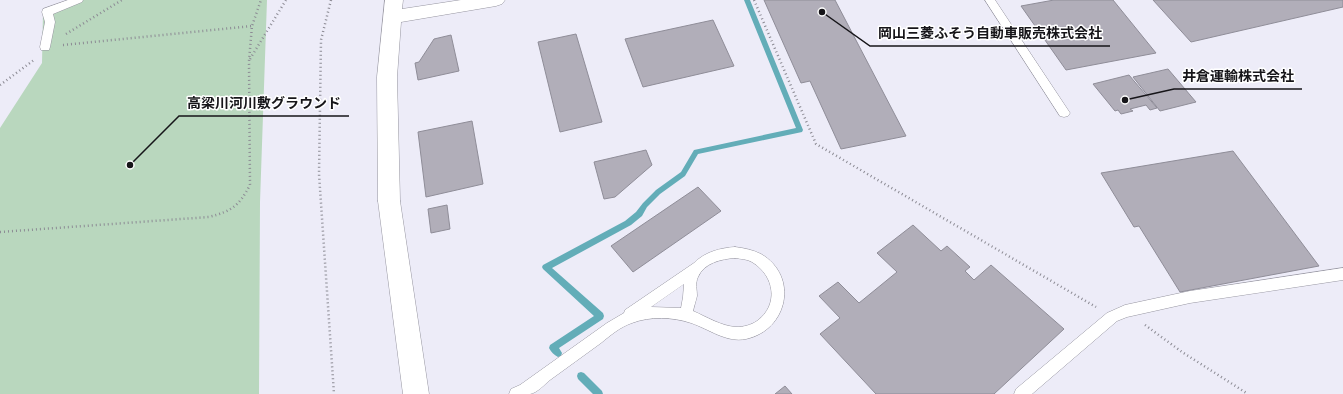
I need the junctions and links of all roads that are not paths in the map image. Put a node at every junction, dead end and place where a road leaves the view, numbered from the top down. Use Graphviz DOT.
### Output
graph roads {
  1 [pos="78,0"];
  2 [pos="496,0"];
  3 [pos="990,0"];
  4 [pos="393,8"];
  5 [pos="45,47"];
  6 [pos="1064,113"];
  7 [pos="699,266"];
  8 [pos="1343,274"];
  9 [pos="686,315"];
  10 [pos="614,326"];
  11 [pos="416,394"];
  12 [pos="516,394"];
  13 [pos="1022,394"];
  1 -- 5 [label="lane"];
  2 -- 4 [label="street"];
  3 -- 6 [label="lane"];
  4 -- 11 [label="street"];
  7 -- 9 [label="lane"];
  7 -- 9 [label="lane"];
  7 -- 10 [label="lane"];
  8 -- 13 [label="lane"];
  9 -- 10 [label="lane"];
  10 -- 12 [label="lane"];
}
